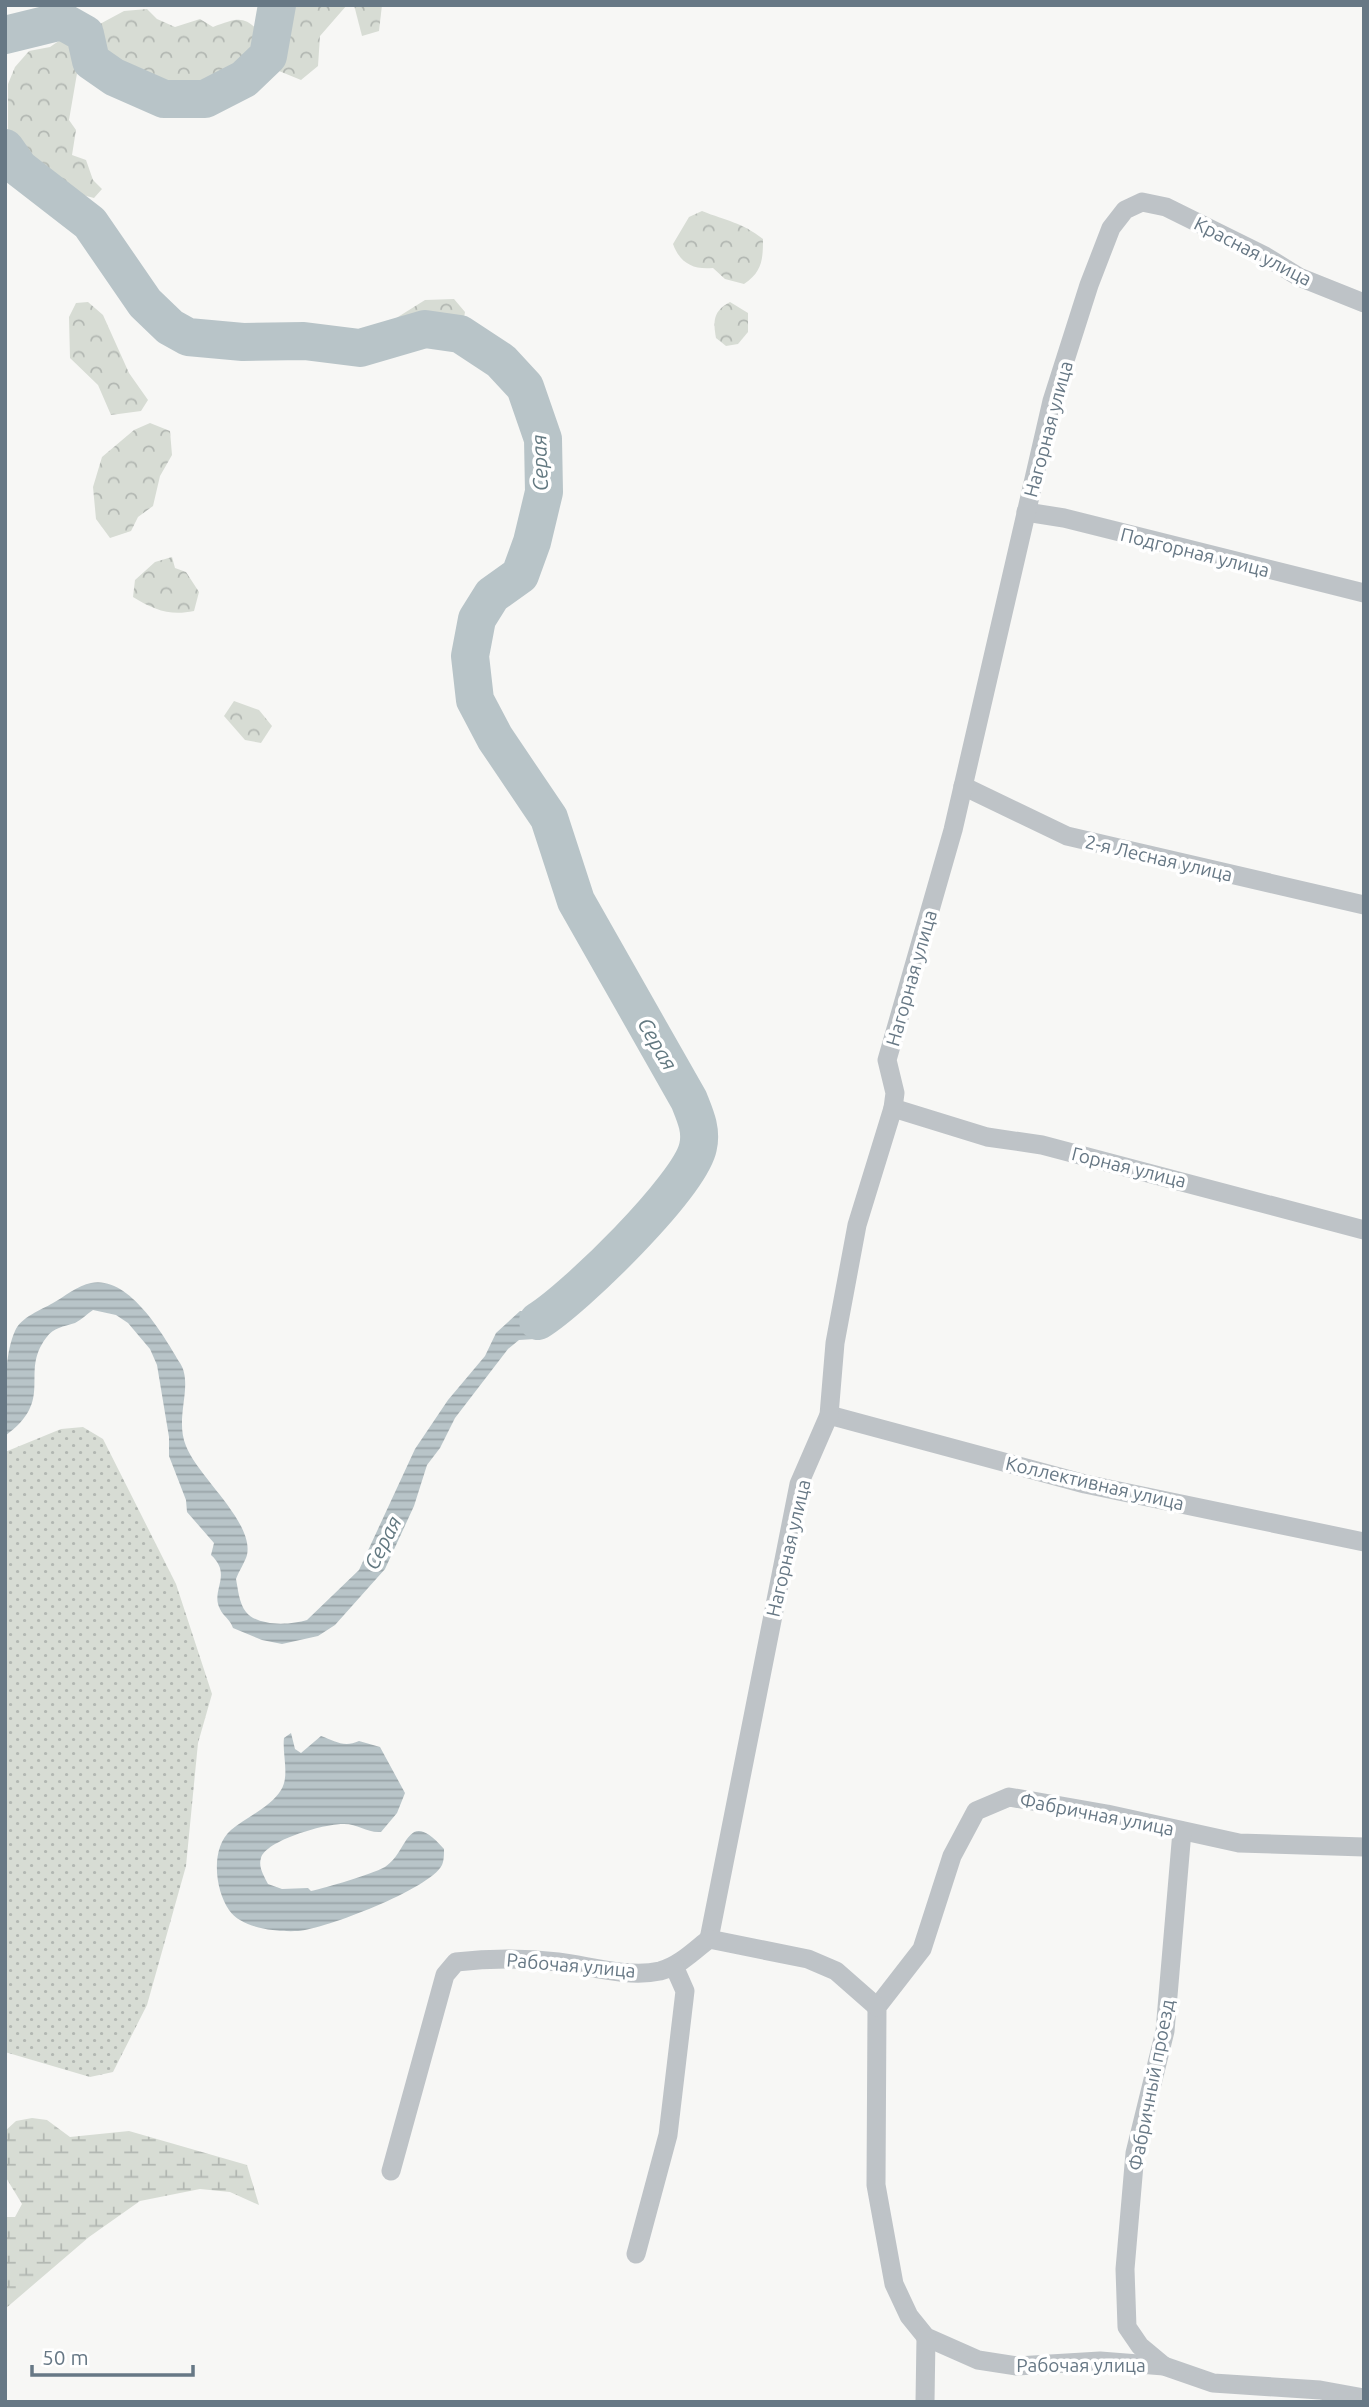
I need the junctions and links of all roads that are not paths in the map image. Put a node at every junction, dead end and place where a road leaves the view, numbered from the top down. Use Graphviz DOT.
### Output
graph roads {
  1 [pos="1142,202"];
  2 [pos="1364,303"];
  3 [pos="1026,512"];
  4 [pos="1364,593"];
  5 [pos="963,786"];
  6 [pos="1364,905"];
  7 [pos="893,1108"];
  8 [pos="1364,1230"];
  9 [pos="829,1415"];
  10 [pos="1364,1542"];
  11 [pos="1182,1831"];
  12 [pos="1364,1847"];
  13 [pos="709,1939"];
  14 [pos="674,1966"];
  15 [pos="877,2007"];
  16 [pos="391,2171"];
  17 [pos="636,2254"];
  18 [pos="926,2337"];
  19 [pos="1164,2366"];
  20 [pos="1364,2398"];
  21 [pos="925,2402"];
  1 -- 2 [label="street, Красная улица"];
  1 -- 3 [label="street, Нагорная улица"];
  3 -- 4 [label="street, Подгорная улица"];
  3 -- 5 [label="street, Нагорная улица"];
  5 -- 6 [label="street, 2-я Лесная улица"];
  5 -- 7 [label="street, Нагорная улица"];
  7 -- 8 [label="street, Горная улица"];
  7 -- 9 [label="street, Нагорная улица"];
  9 -- 10 [label="street, Коллективная улица"];
  9 -- 13 [label="street, Нагорная улица"];
  11 -- 12 [label="street, Фабричная улица"];
  11 -- 15 [label="street, Фабричная улица"];
  11 -- 19 [label="street, Фабричный проезд"];
  13 -- 14 [label="street, Рабочая улица"];
  13 -- 15 [label="street"];
  14 -- 16 [label="street, Рабочая улица"];
  14 -- 17 [label="street"];
  15 -- 18 [label="street"];
  18 -- 19 [label="street, Рабочая улица"];
  18 -- 21 [label="street"];
  19 -- 20 [label="street, Рабочая улица"];
}
